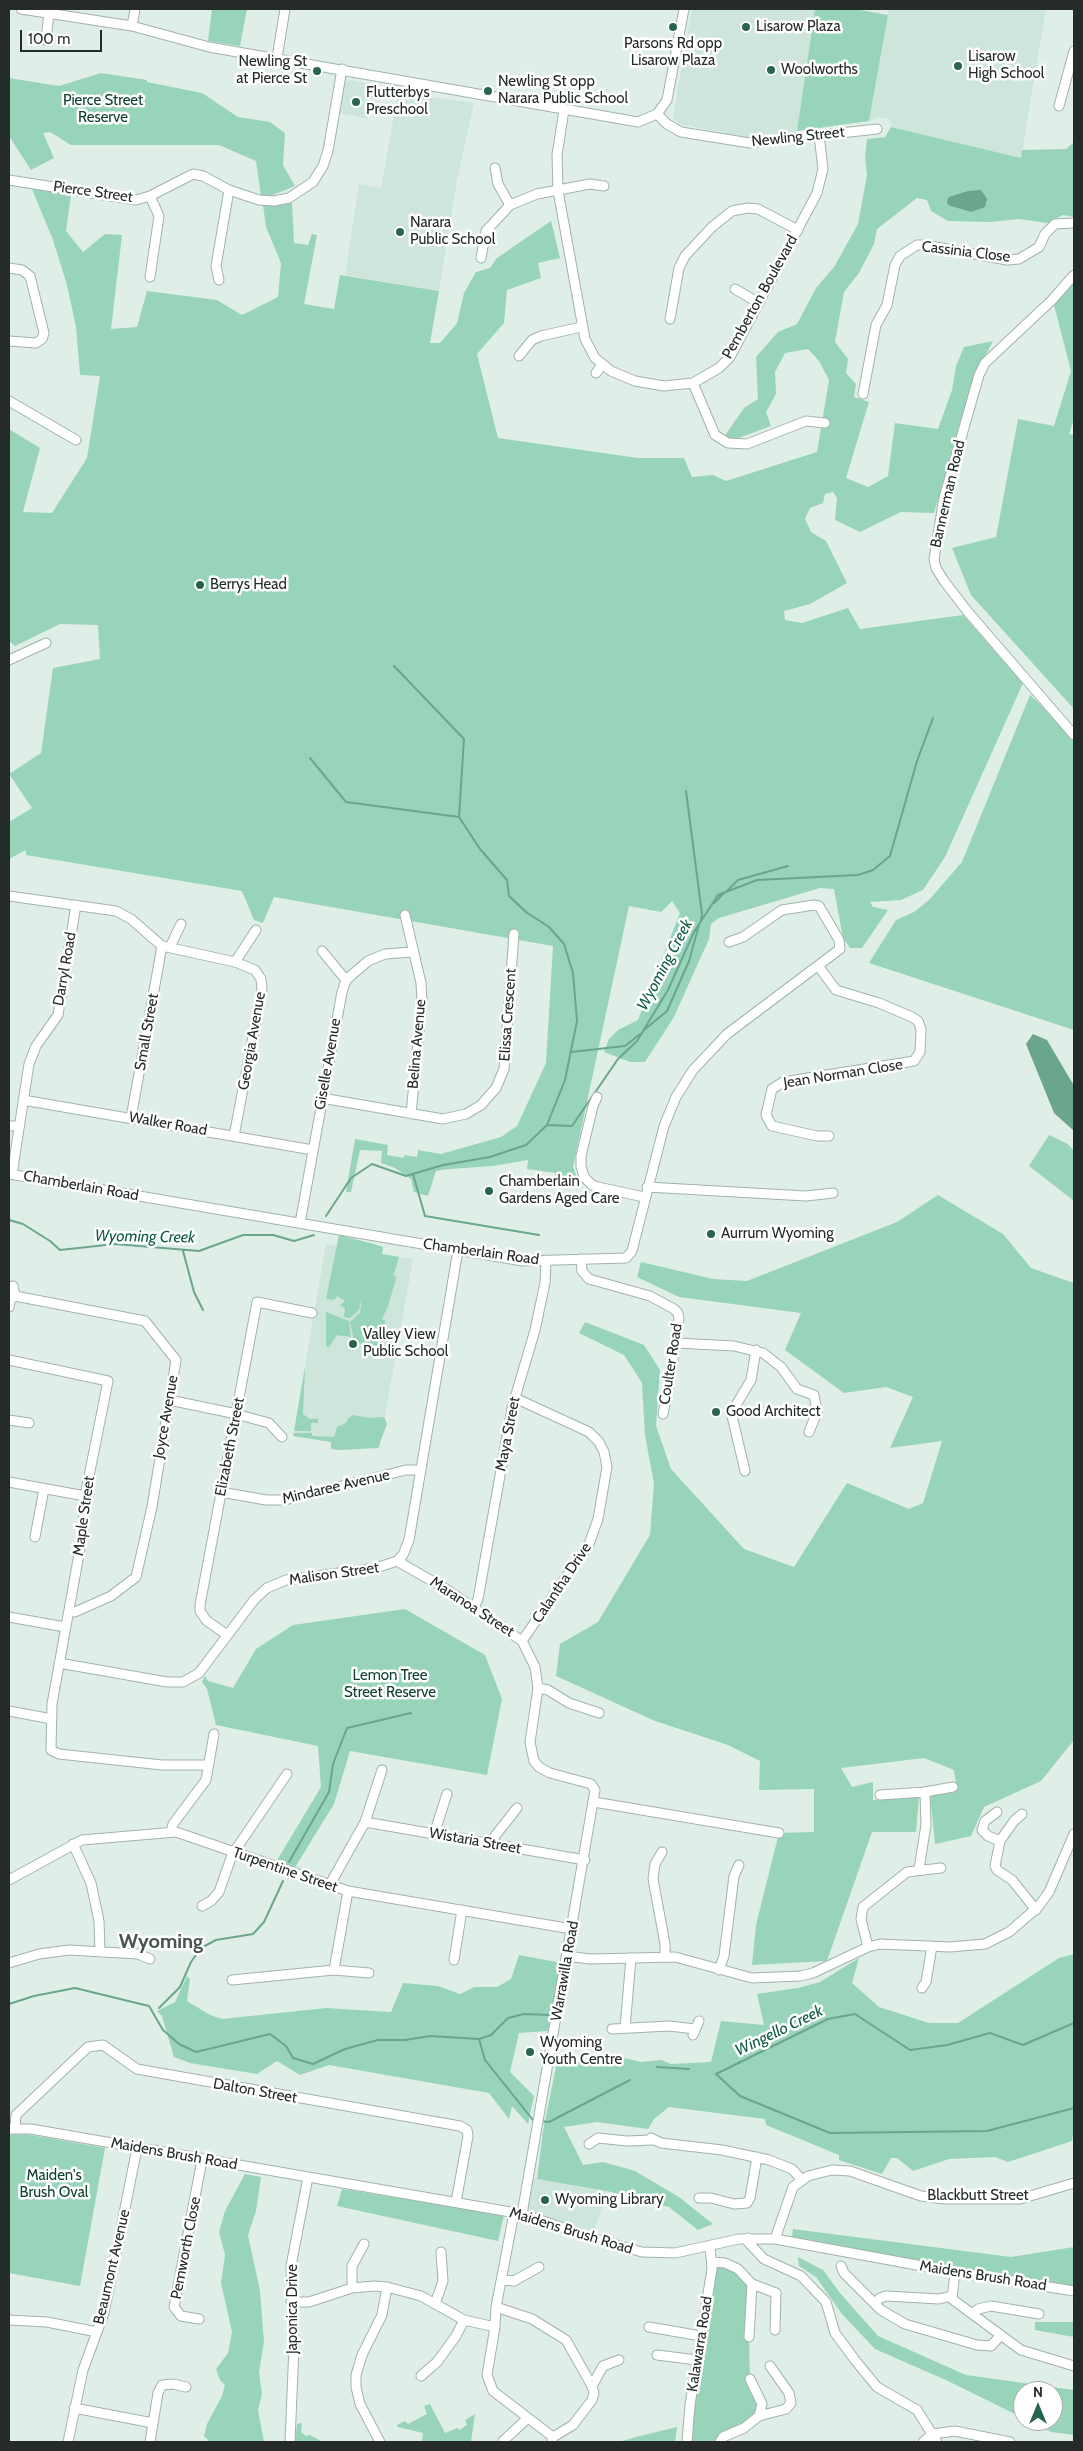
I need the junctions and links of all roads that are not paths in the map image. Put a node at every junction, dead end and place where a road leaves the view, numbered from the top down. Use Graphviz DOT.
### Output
graph roads {
  1 [pos="21,9"];
  2 [pos="134,9"];
  3 [pos="285,9"];
  4 [pos="684,9"];
  5 [pos="50,13"];
  6 [pos="81,13"];
  7 [pos="132,26"];
  8 [pos="46,40"];
  9 [pos="1074,50"];
  10 [pos="277,58"];
  11 [pos="342,69"];
  12 [pos="1059,106"];
  13 [pos="564,110"];
  14 [pos="657,114"];
  15 [pos="877,128"];
  16 [pos="819,135"];
  17 [pos="494,168"];
  18 [pos="9,180"];
  19 [pos="604,186"];
  20 [pos="229,190"];
  21 [pos="558,191"];
  22 [pos="150,196"];
  23 [pos="510,205"];
  24 [pos="1074,223"];
  25 [pos="798,230"];
  26 [pos="481,258"];
  27 [pos="9,268"];
  28 [pos="1074,275"];
  29 [pos="150,277"];
  30 [pos="219,280"];
  31 [pos="735,289"];
  32 [pos="759,303"];
  33 [pos="670,319"];
  34 [pos="581,327"];
  35 [pos="9,341"];
  36 [pos="519,356"];
  37 [pos="602,365"];
  38 [pos="596,373"];
  39 [pos="693,383"];
  40 [pos="863,394"];
  41 [pos="9,401"];
  42 [pos="825,424"];
  43 [pos="76,440"];
  44 [pos="46,643"];
  45 [pos="9,660"];
  46 [pos="1074,735"];
  47 [pos="9,896"];
  48 [pos="76,905"];
  49 [pos="405,915"];
  50 [pos="181,924"];
  51 [pos="256,930"];
  52 [pos="514,934"];
  53 [pos="729,942"];
  54 [pos="166,946"];
  55 [pos="322,951"];
  56 [pos="412,952"];
  57 [pos="235,962"];
  58 [pos="819,967"];
  59 [pos="346,980"];
  60 [pos="597,1097"];
  61 [pos="322,1098"];
  62 [pos="23,1100"];
  63 [pos="411,1114"];
  64 [pos="132,1118"];
  65 [pos="9,1126"];
  66 [pos="19,1126"];
  67 [pos="234,1136"];
  68 [pos="828,1136"];
  69 [pos="313,1150"];
  70 [pos="10,1174"];
  71 [pos="647,1187"];
  72 [pos="833,1193"];
  73 [pos="644,1197"];
  74 [pos="300,1223"];
  75 [pos="458,1250"];
  76 [pos="581,1259"];
  77 [pos="546,1262"];
  78 [pos="13,1286"];
  79 [pos="15,1296"];
  80 [pos="9,1307"];
  81 [pos="312,1313"];
  82 [pos="676,1343"];
  83 [pos="756,1350"];
  84 [pos="9,1360"];
  85 [pos="515,1398"];
  86 [pos="169,1400"];
  87 [pos="663,1414"];
  88 [pos="236,1415"];
  89 [pos="9,1420"];
  90 [pos="28,1423"];
  91 [pos="808,1432"];
  92 [pos="282,1437"];
  93 [pos="420,1470"];
  94 [pos="745,1471"];
  95 [pos="9,1482"];
  96 [pos="44,1489"];
  97 [pos="221,1492"];
  98 [pos="85,1496"];
  99 [pos="35,1537"];
  100 [pos="397,1561"];
  101 [pos="474,1608"];
  102 [pos="68,1611"];
  103 [pos="9,1617"];
  104 [pos="65,1627"];
  105 [pos="227,1635"];
  106 [pos="522,1640"];
  107 [pos="59,1663"];
  108 [pos="538,1688"];
  109 [pos="9,1711"];
  110 [pos="599,1713"];
  111 [pos="52,1719"];
  112 [pos="214,1734"];
  113 [pos="207,1765"];
  114 [pos="382,1770"];
  115 [pos="287,1774"];
  116 [pos="594,1787"];
  117 [pos="953,1787"];
  118 [pos="925,1792"];
  119 [pos="446,1794"];
  120 [pos="880,1795"];
  121 [pos="594,1802"];
  122 [pos="517,1808"];
  123 [pos="997,1812"];
  124 [pos="1022,1814"];
  125 [pos="365,1822"];
  126 [pos="171,1832"];
  127 [pos="779,1833"];
  128 [pos="434,1834"];
  129 [pos="1074,1834"];
  130 [pos="1000,1841"];
  131 [pos="492,1843"];
  132 [pos="73,1844"];
  133 [pos="235,1852"];
  134 [pos="662,1852"];
  135 [pos="585,1860"];
  136 [pos="739,1865"];
  137 [pos="941,1868"];
  138 [pos="919,1869"];
  139 [pos="9,1880"];
  140 [pos="329,1886"];
  141 [pos="348,1891"];
  142 [pos="202,1906"];
  143 [pos="462,1910"];
  144 [pos="1036,1910"];
  145 [pos="572,1929"];
  146 [pos="932,1946"];
  147 [pos="868,1947"];
  148 [pos="100,1952"];
  149 [pos="567,1956"];
  150 [pos="665,1956"];
  151 [pos="631,1958"];
  152 [pos="150,1959"];
  153 [pos="454,1960"];
  154 [pos="9,1963"];
  155 [pos="334,1970"];
  156 [pos="719,1970"];
  157 [pos="369,1973"];
  158 [pos="232,1980"];
  159 [pos="922,1988"];
  160 [pos="625,2028"];
  161 [pos="696,2028"];
  162 [pos="612,2029"];
  163 [pos="12,2128"];
  164 [pos="589,2144"];
  165 [pos="137,2148"];
  166 [pos="757,2157"];
  167 [pos="202,2160"];
  168 [pos="308,2177"];
  169 [pos="802,2180"];
  170 [pos="1074,2183"];
  171 [pos="699,2198"];
  172 [pos="456,2202"];
  173 [pos="518,2213"];
  174 [pos="748,2238"];
  175 [pos="775,2239"];
  176 [pos="364,2244"];
  177 [pos="710,2246"];
  178 [pos="441,2252"];
  179 [pos="713,2262"];
  180 [pos="841,2266"];
  181 [pos="539,2268"];
  182 [pos="955,2272"];
  183 [pos="502,2280"];
  184 [pos="752,2284"];
  185 [pos="387,2287"];
  186 [pos="352,2288"];
  187 [pos="1074,2291"];
  188 [pos="951,2296"];
  189 [pos="291,2302"];
  190 [pos="875,2303"];
  191 [pos="435,2304"];
  192 [pos="496,2306"];
  193 [pos="973,2313"];
  194 [pos="1038,2314"];
  195 [pos="198,2319"];
  196 [pos="9,2320"];
  197 [pos="464,2320"];
  198 [pos="649,2326"];
  199 [pos="496,2327"];
  200 [pos="776,2330"];
  201 [pos="97,2332"];
  202 [pos="1001,2335"];
  203 [pos="701,2336"];
  204 [pos="749,2337"];
  205 [pos="657,2355"];
  206 [pos="619,2360"];
  207 [pos="697,2360"];
  208 [pos="770,2366"];
  209 [pos="1074,2366"];
  210 [pos="421,2376"];
  211 [pos="750,2379"];
  212 [pos="592,2386"];
  213 [pos="186,2387"];
  214 [pos="74,2408"];
  215 [pos="759,2416"];
  216 [pos="528,2418"];
  217 [pos="153,2423"];
  218 [pos="932,2434"];
  219 [pos="552,2439"];
  220 [pos="502,2441"];
  221 [pos="68,2442"];
  222 [pos="150,2442"];
  223 [pos="290,2442"];
  224 [pos="380,2442"];
  225 [pos="687,2442"];
  226 [pos="720,2442"];
  227 [pos="923,2442"];
  228 [pos="937,2442"];
  229 [pos="1010,2442"];
  1 -- 5 [label="street"];
  2 -- 7 [label="street"];
  3 -- 10 [label="street"];
  4 -- 14 [label="street"];
  5 -- 6 [label="street"];
  5 -- 8 [label="street"];
  6 -- 7 [label="street"];
  7 -- 10 [label="street"];
  9 -- 12 [label="street"];
  10 -- 11 [label="street"];
  11 -- 13 [label="street"];
  11 -- 20 [label="street, Pierce Street"];
  13 -- 14 [label="street"];
  13 -- 21 [label="street, Pemberton Boulevard"];
  14 -- 16 [label="street, Newling Street"];
  15 -- 16 [label="street, Newling Street"];
  16 -- 25 [label="street, Pemberton Boulevard"];
  17 -- 23 [label="street"];
  18 -- 22 [label="street, Pierce Street"];
  19 -- 21 [label="street"];
  20 -- 22 [label="street, Pierce Street"];
  20 -- 30 [label="street"];
  21 -- 23 [label="street"];
  21 -- 34 [label="street, Pemberton Boulevard"];
  22 -- 29 [label="street"];
  23 -- 26 [label="street"];
  24 -- 40 [label="street, Cassinia Close"];
  25 -- 32 [label="street, Pemberton Boulevard"];
  25 -- 33 [label="street"];
  27 -- 35 [label="street"];
  28 -- 46 [label="street, Bannerman Road"];
  31 -- 32 [label="street"];
  32 -- 39 [label="street, Pemberton Boulevard"];
  34 -- 36 [label="street"];
  34 -- 37 [label="street, Pemberton Boulevard"];
  37 -- 38 [label="street"];
  37 -- 39 [label="street, Pemberton Boulevard"];
  39 -- 42 [label="street"];
  41 -- 43 [label="street"];
  44 -- 45 [label="street"];
  47 -- 48 [label="street, Georgia Avenue"];
  48 -- 54 [label="street, Georgia Avenue"];
  48 -- 62 [label="street, Darryl Road"];
  49 -- 56 [label="street, Belina Avenue"];
  50 -- 54 [label="street, Small Street"];
  51 -- 57 [label="street"];
  52 -- 63 [label="street, Elissa Crescent"];
  53 -- 58 [label="street, Chamberlain Road"];
  54 -- 57 [label="street, Georgia Avenue"];
  54 -- 64 [label="street, Small Street"];
  55 -- 59 [label="street"];
  56 -- 59 [label="street"];
  56 -- 63 [label="street, Belina Avenue"];
  57 -- 67 [label="street, Georgia Avenue"];
  58 -- 68 [label="street, Jean Norman Close"];
  58 -- 71 [label="street, Chamberlain Road"];
  59 -- 61 [label="street, Giselle Avenue"];
  60 -- 73 [label="street"];
  61 -- 63 [label="street, Elissa Crescent"];
  61 -- 69 [label="street, Giselle Avenue"];
  62 -- 64 [label="street, Walker Road"];
  62 -- 66 [label="street, Darryl Road"];
  64 -- 67 [label="street, Walker Road"];
  65 -- 66 [label="street"];
  66 -- 70 [label="street, Darryl Road"];
  67 -- 69 [label="street, Walker Road"];
  69 -- 74 [label="street, Giselle Avenue"];
  70 -- 74 [label="street, Chamberlain Road"];
  71 -- 72 [label="street"];
  71 -- 73 [label="street, Chamberlain Road"];
  73 -- 76 [label="street, Chamberlain Road"];
  74 -- 75 [label="street, Chamberlain Road"];
  75 -- 77 [label="street, Chamberlain Road"];
  75 -- 93 [label="street, Malison Street"];
  76 -- 77 [label="street, Chamberlain Road"];
  76 -- 82 [label="street, Coulter Road"];
  77 -- 85 [label="street, Maya Street"];
  78 -- 79 [label="street"];
  79 -- 80 [label="street"];
  79 -- 86 [label="street, Joyce Avenue"];
  81 -- 88 [label="street, Elizabeth Street"];
  82 -- 83 [label="street"];
  82 -- 87 [label="street, Coulter Road"];
  83 -- 91 [label="street"];
  83 -- 94 [label="street"];
  84 -- 98 [label="street, Maple Street"];
  85 -- 101 [label="street, Maya Street"];
  85 -- 106 [label="street, Calantha Drive"];
  86 -- 88 [label="street"];
  86 -- 102 [label="street, Joyce Avenue"];
  88 -- 92 [label="street"];
  88 -- 97 [label="street, Elizabeth Street"];
  89 -- 90 [label="street"];
  93 -- 97 [label="street, Mindaree Avenue"];
  93 -- 100 [label="street, Malison Street"];
  95 -- 96 [label="street"];
  96 -- 98 [label="street"];
  96 -- 99 [label="street"];
  97 -- 105 [label="street, Elizabeth Street"];
  98 -- 102 [label="street, Maple Street"];
  100 -- 101 [label="street, Maranoa Street"];
  100 -- 105 [label="street, Malison Street"];
  101 -- 106 [label="street, Maranoa Street"];
  102 -- 104 [label="street, Maple Street"];
  103 -- 104 [label="street"];
  104 -- 107 [label="street, Maple Street"];
  105 -- 107 [label="street, Malison Street"];
  106 -- 108 [label="street, Maranoa Street"];
  107 -- 111 [label="street, Maple Street"];
  108 -- 110 [label="street"];
  108 -- 116 [label="street, Maranoa Street"];
  109 -- 111 [label="street"];
  111 -- 113 [label="street, Maple Street"];
  112 -- 113 [label="street"];
  113 -- 126 [label="street"];
  114 -- 125 [label="street"];
  115 -- 133 [label="street"];
  116 -- 121 [label="street, Warrawilla Road"];
  117 -- 118 [label="street"];
  118 -- 120 [label="street"];
  118 -- 138 [label="street"];
  119 -- 128 [label="street"];
  121 -- 127 [label="street"];
  121 -- 135 [label="street, Warrawilla Road"];
  122 -- 131 [label="street"];
  123 -- 130 [label="street"];
  124 -- 130 [label="street"];
  125 -- 128 [label="street, Wistaria Street"];
  125 -- 140 [label="street"];
  126 -- 132 [label="street, Turpentine Street"];
  126 -- 133 [label="street, Turpentine Street"];
  128 -- 131 [label="street, Wistaria Street"];
  129 -- 144 [label="street"];
  130 -- 144 [label="street"];
  131 -- 135 [label="street, Wistaria Street"];
  132 -- 139 [label="street, Turpentine Street"];
  132 -- 148 [label="street"];
  133 -- 140 [label="street, Turpentine Street"];
  133 -- 142 [label="street"];
  134 -- 150 [label="street"];
  135 -- 145 [label="street, Warrawilla Road"];
  136 -- 156 [label="street"];
  137 -- 138 [label="street"];
  138 -- 147 [label="street"];
  140 -- 141 [label="street, Turpentine Street"];
  141 -- 143 [label="street, Turpentine Street"];
  141 -- 155 [label="street"];
  143 -- 145 [label="street, Turpentine Street"];
  143 -- 153 [label="street"];
  144 -- 146 [label="street"];
  145 -- 149 [label="street, Warrawilla Road"];
  146 -- 147 [label="street"];
  146 -- 159 [label="street"];
  147 -- 156 [label="street"];
  148 -- 152 [label="street"];
  148 -- 154 [label="street"];
  149 -- 151 [label="street"];
  149 -- 173 [label="street, Warrawilla Road"];
  150 -- 151 [label="street"];
  150 -- 156 [label="street"];
  151 -- 160 [label="street"];
  155 -- 157 [label="street"];
  155 -- 158 [label="street"];
  160 -- 161 [label="street"];
  160 -- 162 [label="street"];
  163 -- 165 [label="street, Maidens Brush Road"];
  163 -- 172 [label="street, Dalton Street"];
  164 -- 166 [label="street"];
  165 -- 167 [label="street, Maidens Brush Road"];
  165 -- 201 [label="street, Beaumont Avenue"];
  166 -- 169 [label="street"];
  166 -- 171 [label="street"];
  167 -- 168 [label="street, Maidens Brush Road"];
  167 -- 195 [label="street, Pemworth Close"];
  168 -- 172 [label="street, Maidens Brush Road"];
  168 -- 189 [label="street, Japonica Drive"];
  169 -- 170 [label="street, Blackbutt Street"];
  169 -- 175 [label="street"];
  172 -- 173 [label="street, Maidens Brush Road"];
  173 -- 177 [label="street, Maidens Brush Road"];
  173 -- 183 [label="street, Warrawilla Road"];
  174 -- 175 [label="street, Maidens Brush Road"];
  174 -- 177 [label="street, Maidens Brush Road"];
  174 -- 218 [label="street"];
  175 -- 182 [label="street, Maidens Brush Road"];
  176 -- 186 [label="street"];
  177 -- 179 [label="street, Kalawarra Road"];
  178 -- 191 [label="street"];
  179 -- 184 [label="street"];
  179 -- 203 [label="street, Kalawarra Road"];
  180 -- 190 [label="street"];
  181 -- 183 [label="street"];
  182 -- 187 [label="street, Maidens Brush Road"];
  182 -- 188 [label="street"];
  183 -- 192 [label="street, Warrawilla Road"];
  184 -- 200 [label="street"];
  184 -- 204 [label="street"];
  185 -- 186 [label="street"];
  185 -- 191 [label="street"];
  185 -- 224 [label="street"];
  186 -- 189 [label="street"];
  188 -- 190 [label="street"];
  188 -- 193 [label="street"];
  189 -- 223 [label="street, Japonica Drive"];
  190 -- 202 [label="street"];
  191 -- 197 [label="street"];
  192 -- 199 [label="street, Warrawilla Road"];
  192 -- 212 [label="street"];
  193 -- 194 [label="street"];
  193 -- 202 [label="street"];
  196 -- 201 [label="street"];
  197 -- 199 [label="street"];
  197 -- 210 [label="street"];
  198 -- 203 [label="street"];
  199 -- 216 [label="street, Warrawilla Road"];
  201 -- 214 [label="street, Beaumont Avenue"];
  202 -- 209 [label="street"];
  203 -- 207 [label="street, Kalawarra Road"];
  205 -- 207 [label="street"];
  206 -- 212 [label="street"];
  207 -- 225 [label="street, Kalawarra Road"];
  208 -- 215 [label="street"];
  211 -- 215 [label="street"];
  212 -- 219 [label="street"];
  213 -- 217 [label="street"];
  214 -- 217 [label="street"];
  214 -- 221 [label="street, Beaumont Avenue"];
  215 -- 226 [label="street"];
  216 -- 219 [label="street"];
  216 -- 220 [label="street"];
  217 -- 222 [label="street"];
  218 -- 227 [label="street"];
  218 -- 228 [label="street"];
  218 -- 229 [label="street"];
}
